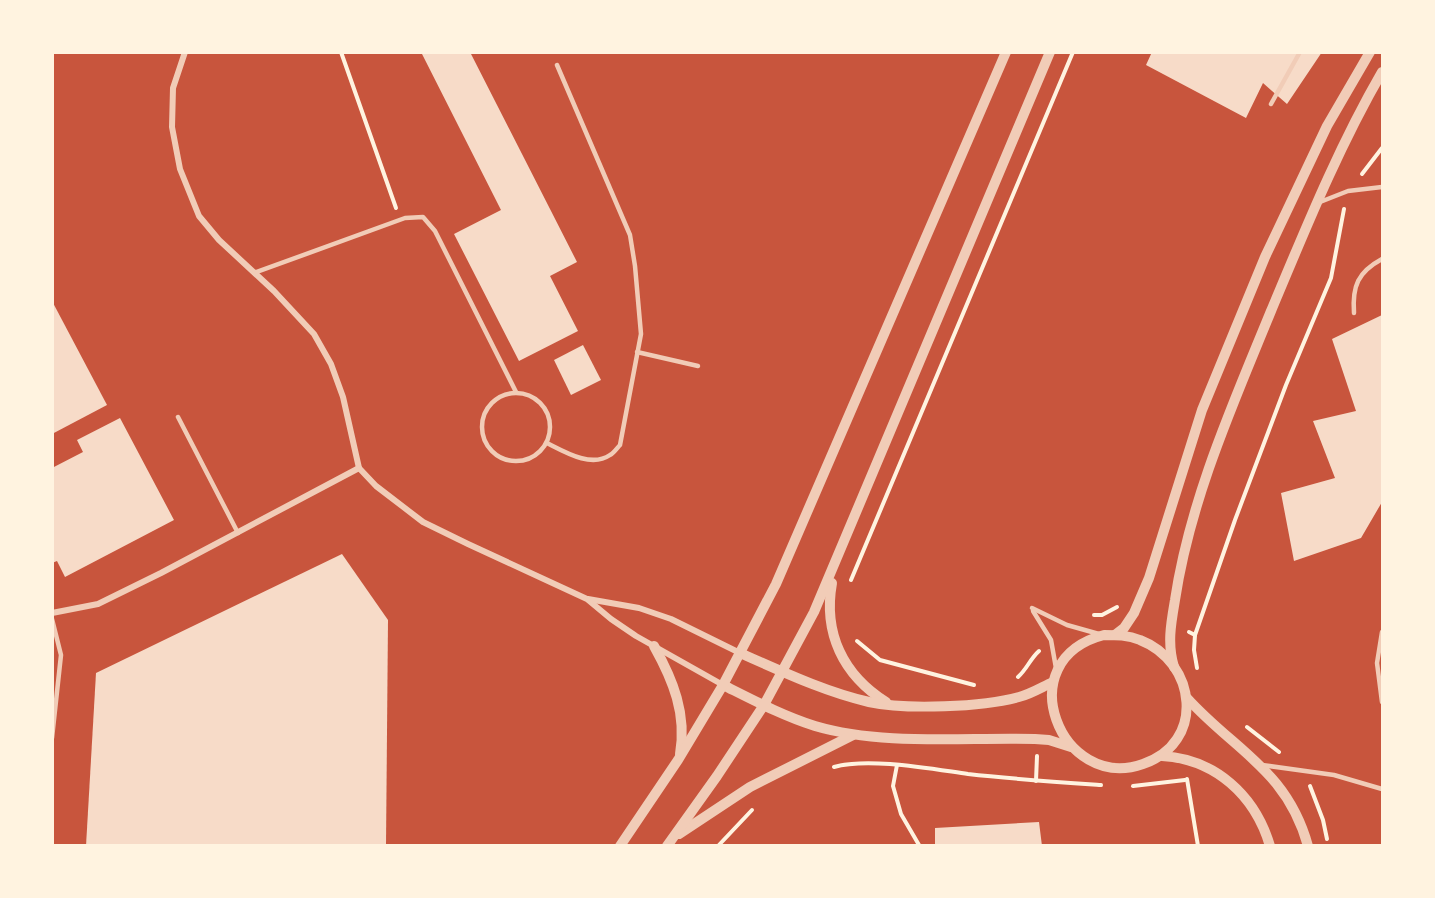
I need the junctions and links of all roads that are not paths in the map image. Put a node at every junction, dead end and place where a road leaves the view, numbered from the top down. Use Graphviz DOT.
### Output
graph roads {
  1 [pos="185,52"];
  2 [pos="1006,52"];
  3 [pos="1050,52"];
  4 [pos="1300,52"];
  5 [pos="1370,52"];
  6 [pos="557,65"];
  7 [pos="1383,72"];
  8 [pos="1271,104"];
  9 [pos="1383,187"];
  10 [pos="1315,205"];
  11 [pos="1383,259"];
  12 [pos="254,273"];
  13 [pos="1354,313"];
  14 [pos="637,352"];
  15 [pos="698,366"];
  16 [pos="516,392"];
  17 [pos="178,417"];
  18 [pos="547,442"];
  19 [pos="359,468"];
  20 [pos="238,533"];
  21 [pos="835,565"];
  22 [pos="587,599"];
  23 [pos="52,613"];
  24 [pos="52,619"];
  25 [pos="1383,632"];
  26 [pos="1109,635"];
  27 [pos="654,646"];
  28 [pos="740,653"];
  29 [pos="1174,667"];
  30 [pos="782,671"];
  31 [pos="1054,678"];
  32 [pos="723,685"];
  33 [pos="1187,698"];
  34 [pos="1383,702"];
  35 [pos="764,705"];
  36 [pos="892,705"];
  37 [pos="853,735"];
  38 [pos="52,738"];
  39 [pos="1074,748"];
  40 [pos="1162,756"];
  41 [pos="678,760"];
  42 [pos="1260,765"];
  43 [pos="1383,789"];
  44 [pos="669,842"];
  45 [pos="620,846"];
  46 [pos="1270,846"];
  47 [pos="1308,846"];
  1 -- 12 [label="street"];
  2 -- 28 [label="street"];
  3 -- 21 [label="street"];
  4 -- 8 [label="lane"];
  5 -- 26 [label="street"];
  6 -- 14 [label="lane"];
  7 -- 10 [label="street"];
  9 -- 10 [label="lane"];
  10 -- 29 [label="street"];
  11 -- 13 [label="lane"];
  12 -- 16 [label="lane"];
  12 -- 19 [label="street"];
  14 -- 15 [label="lane"];
  14 -- 18 [label="lane"];
  16 -- 18 [label="lane"];
  16 -- 18 [label="lane"];
  17 -- 20 [label="lane"];
  19 -- 20 [label="street"];
  19 -- 22 [label="street"];
  20 -- 23 [label="street"];
  21 -- 30 [label="street"];
  21 -- 36 [label="street"];
  22 -- 27 [label="street"];
  22 -- 28 [label="street"];
  24 -- 38 [label="lane"];
  25 -- 34 [label="lane"];
  26 -- 29 [label="street"];
  26 -- 31 [label="street"];
  26 -- 31 [label="lane"];
  27 -- 32 [label="street"];
  27 -- 41 [label="street"];
  28 -- 30 [label="street"];
  28 -- 32 [label="street"];
  29 -- 33 [label="street"];
  30 -- 35 [label="street"];
  30 -- 36 [label="street"];
  31 -- 36 [label="street"];
  31 -- 39 [label="street"];
  32 -- 35 [label="street"];
  32 -- 41 [label="street"];
  33 -- 40 [label="street"];
  33 -- 42 [label="street"];
  35 -- 37 [label="street"];
  35 -- 44 [label="street"];
  37 -- 39 [label="street"];
  37 -- 44 [label="street"];
  39 -- 40 [label="street"];
  40 -- 46 [label="street"];
  41 -- 45 [label="street"];
  42 -- 43 [label="lane"];
  42 -- 47 [label="street"];
}
